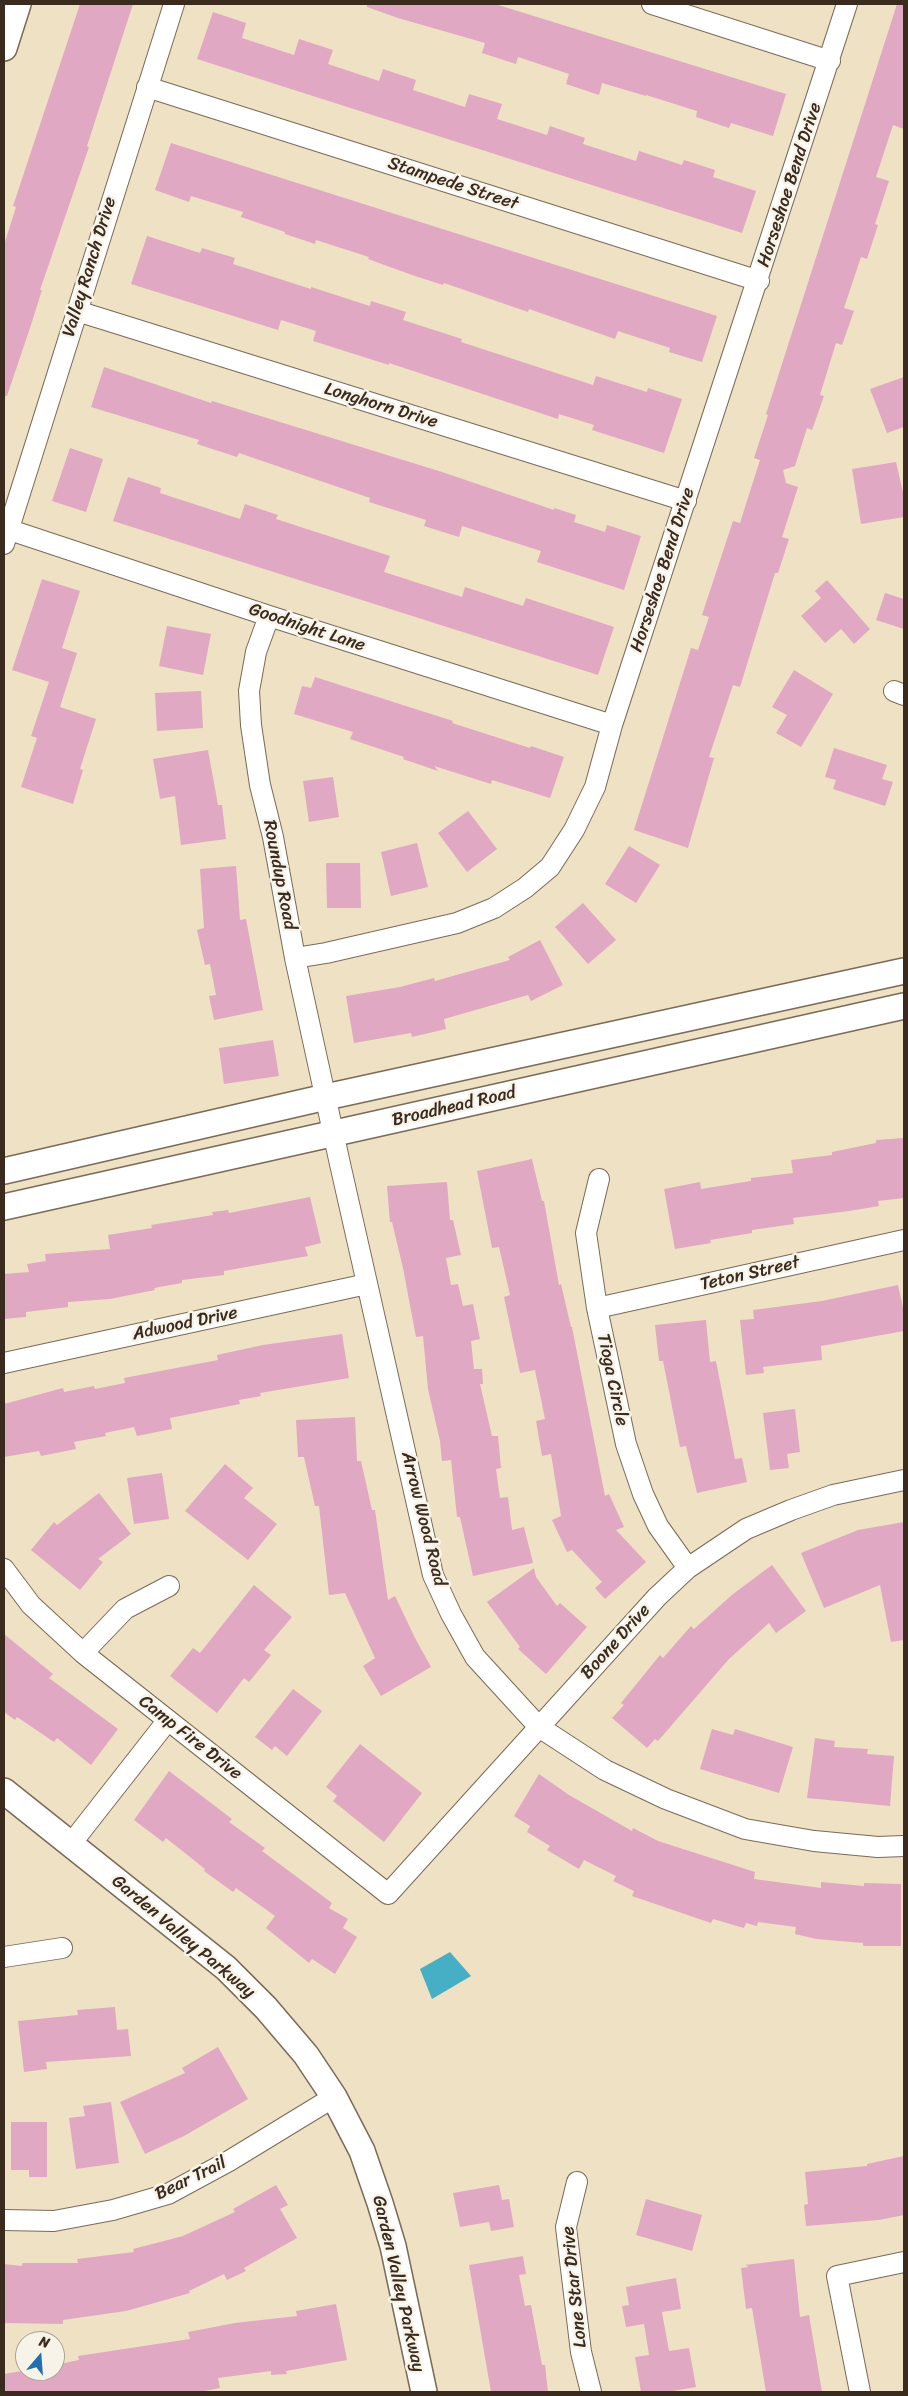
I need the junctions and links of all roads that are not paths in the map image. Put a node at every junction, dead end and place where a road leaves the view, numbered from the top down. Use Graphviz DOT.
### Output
graph roads {
  1 [pos="18,4"];
  2 [pos="174,4"];
  3 [pos="652,4"];
  4 [pos="848,4"];
  5 [pos="4,48"];
  6 [pos="830,61"];
  7 [pos="147,87"];
  8 [pos="759,281"];
  9 [pos="76,311"];
  10 [pos="686,501"];
  11 [pos="5,534"];
  12 [pos="269,616"];
  13 [pos="612,725"];
  14 [pos="295,958"];
  15 [pos="904,972"];
  16 [pos="904,1006"];
  17 [pos="326,1097"];
  18 [pos="333,1134"];
  19 [pos="4,1171"];
  20 [pos="599,1179"];
  21 [pos="4,1206"];
  22 [pos="904,1240"];
  23 [pos="367,1284"];
  24 [pos="597,1308"];
  25 [pos="4,1363"];
  26 [pos="904,1480"];
  27 [pos="688,1568"];
  28 [pos="4,1569"];
  29 [pos="169,1586"];
  30 [pos="83,1653"];
  31 [pos="168,1720"];
  32 [pos="539,1727"];
  33 [pos="4,1791"];
  34 [pos="70,1845"];
  35 [pos="904,1846"];
  36 [pos="388,1894"];
  37 [pos="62,1948"];
  38 [pos="4,1957"];
  39 [pos="334,2096"];
  40 [pos="577,2182"];
  41 [pos="4,2220"];
  42 [pos="904,2262"];
  43 [pos="418,2391"];
  44 [pos="591,2392"];
  45 [pos="860,2392"];
  1 -- 5 [label="street"];
  2 -- 7 [label="street, Valley Ranch Drive"];
  3 -- 6 [label="street"];
  4 -- 6 [label="street, Horseshoe Bend Drive"];
  6 -- 8 [label="street, Horseshoe Bend Drive"];
  7 -- 8 [label="street, Stampede Street"];
  7 -- 9 [label="street, Valley Ranch Drive"];
  8 -- 10 [label="street, Horseshoe Bend Drive"];
  9 -- 10 [label="street, Longhorn Drive"];
  9 -- 11 [label="street, Valley Ranch Drive"];
  10 -- 13 [label="street, Horseshoe Bend Drive"];
  11 -- 12 [label="street, Goodnight Lane"];
  12 -- 13 [label="street, Goodnight Lane"];
  12 -- 14 [label="street, Roundup Road"];
  13 -- 14 [label="street, Horseshoe Bend Drive"];
  14 -- 17 [label="street, Roundup Road"];
  15 -- 17 [label="street, Broadhead Road"];
  16 -- 18 [label="street, Broadhead Road"];
  17 -- 18 [label="street, Roundup Road"];
  17 -- 19 [label="street, Broadhead Road"];
  18 -- 21 [label="street, Broadhead Road"];
  18 -- 23 [label="street, Arrow Wood Road"];
  20 -- 24 [label="street, Tioga Circle"];
  22 -- 24 [label="street, Teton Street"];
  23 -- 25 [label="street, Adwood Drive"];
  23 -- 32 [label="street, Arrow Wood Road"];
  24 -- 27 [label="street, Tioga Circle"];
  26 -- 27 [label="street, Boone Drive"];
  27 -- 32 [label="street, Boone Drive"];
  28 -- 30 [label="street, Camp Fire Drive"];
  29 -- 30 [label="street"];
  30 -- 31 [label="street, Camp Fire Drive"];
  31 -- 34 [label="street"];
  31 -- 36 [label="street, Camp Fire Drive"];
  32 -- 35 [label="street, Arrow Wood Road"];
  32 -- 36 [label="street, Boone Drive"];
  33 -- 34 [label="street, Garden Valley Parkway"];
  34 -- 39 [label="street, Garden Valley Parkway"];
  37 -- 38 [label="street"];
  39 -- 41 [label="street, Bear Trail"];
  39 -- 43 [label="street, Garden Valley Parkway"];
  40 -- 44 [label="street, Lone Star Drive"];
  42 -- 45 [label="street"];
}
